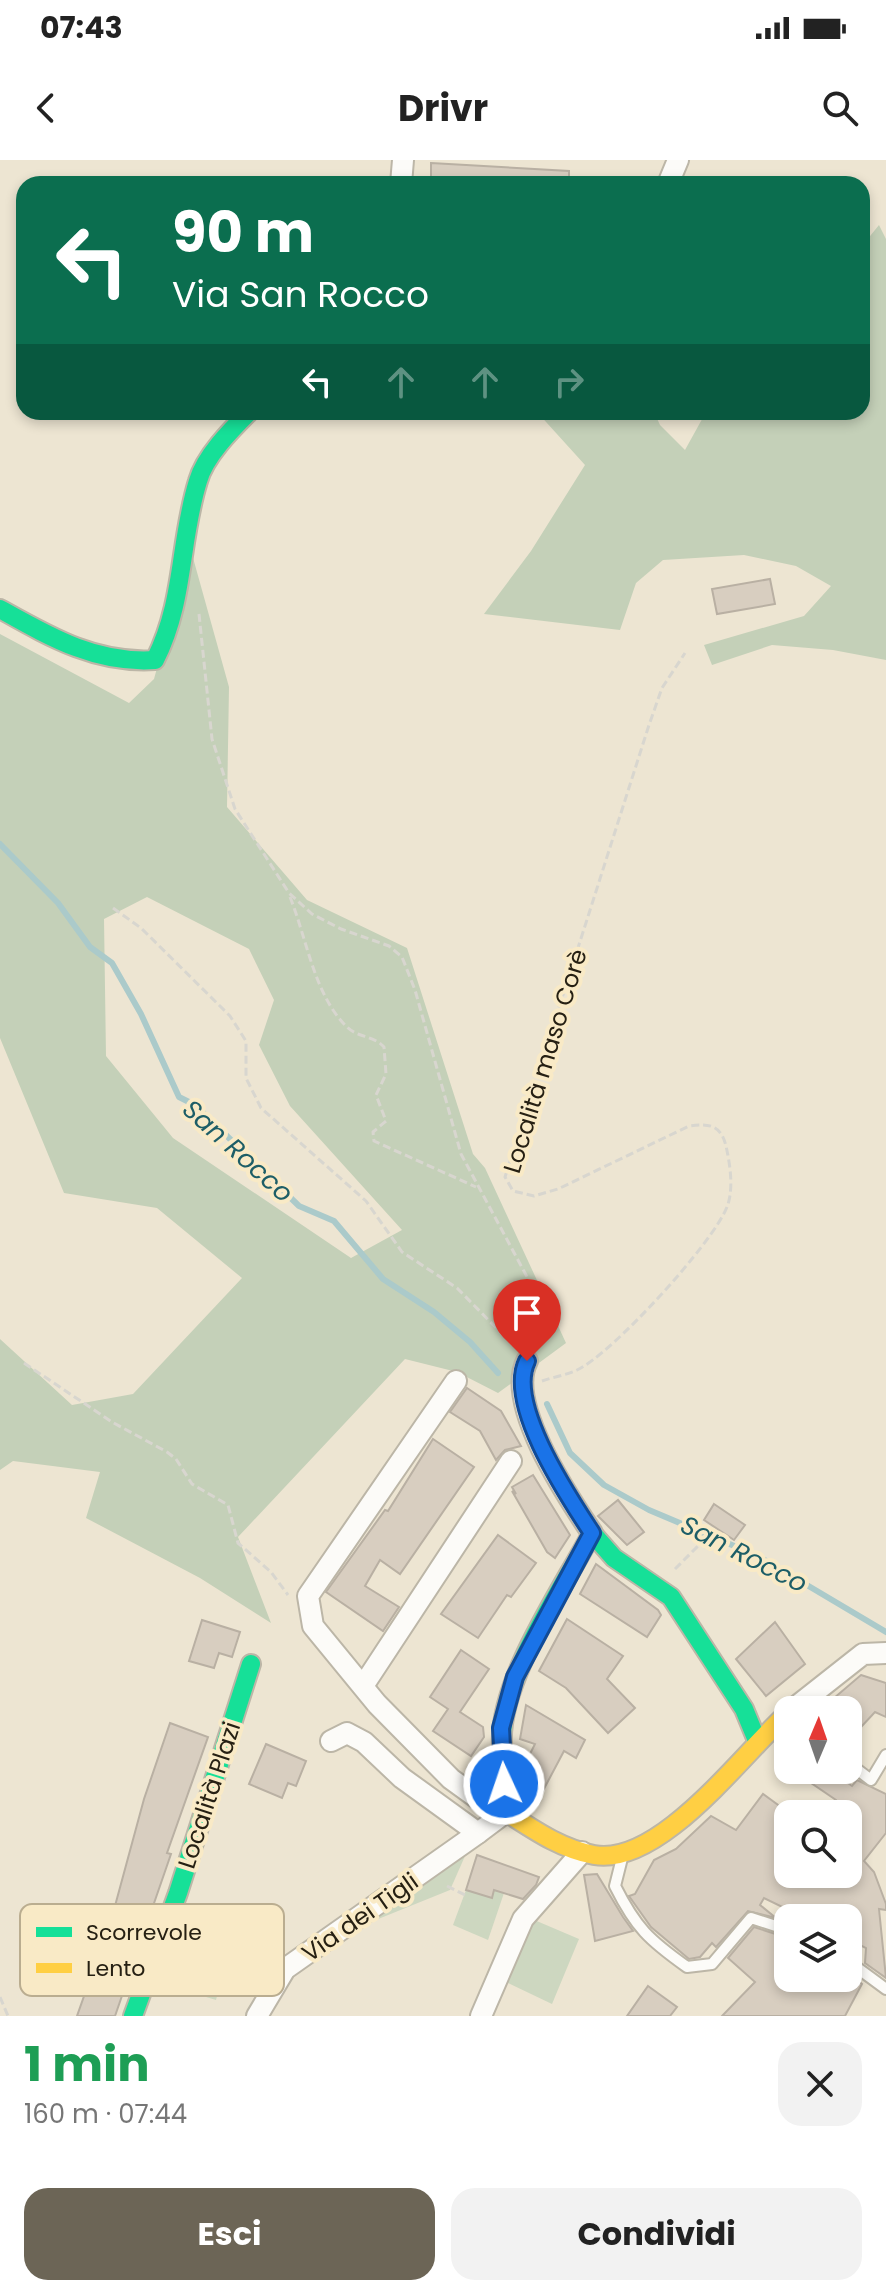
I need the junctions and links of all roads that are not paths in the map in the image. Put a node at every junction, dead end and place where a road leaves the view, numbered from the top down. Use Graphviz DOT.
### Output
graph roads {
  1 [pos="241,420"];
  2 [pos="0,609"];
  3 [pos="527,1361"];
  4 [pos="456,1381"];
  5 [pos="511,1461"];
  6 [pos="592,1533"];
  7 [pos="886,1653"];
  8 [pos="251,1664"];
  9 [pos="363,1686"];
  10 [pos="810,1696"];
  11 [pos="774,1724"];
  12 [pos="756,1738"];
  13 [pos="331,1741"];
  14 [pos="886,1755"];
  15 [pos="862,1773"];
  16 [pos="506,1812"];
  17 [pos="478,1833"];
  18 [pos="582,1852"];
  19 [pos="622,1858"];
  20 [pos="174,1904"];
  21 [pos="774,1925"];
  22 [pos="284,1971"];
  23 [pos="862,1971"];
  24 [pos="886,1989"];
  25 [pos="140,1996"];
  26 [pos="269,1996"];
  27 [pos="133,2016"];
  28 [pos="257,2016"];
  29 [pos="481,2016"];
  1 -- 2 [label="street"];
  3 -- 6 [label="street"];
  4 -- 9 [label="street"];
  5 -- 9 [label="street"];
  6 -- 12 [label="street"];
  6 -- 16 [label="street"];
  7 -- 10 [label="street"];
  8 -- 20 [label="street, Località Plazi"];
  9 -- 16 [label="street"];
  11 -- 12 [label="street"];
  12 -- 19 [label="street"];
  13 -- 17 [label="street"];
  14 -- 15 [label="lane"];
  16 -- 17 [label="street, Via dei Tigli"];
  16 -- 18 [label="street"];
  17 -- 22 [label="street, Via dei Tigli"];
  18 -- 19 [label="street"];
  18 -- 29 [label="street"];
  19 -- 21 [label="lane"];
  23 -- 24 [label="lane"];
  25 -- 27 [label="street, Località Plazi"];
  26 -- 28 [label="street, Via dei Tigli"];
}
